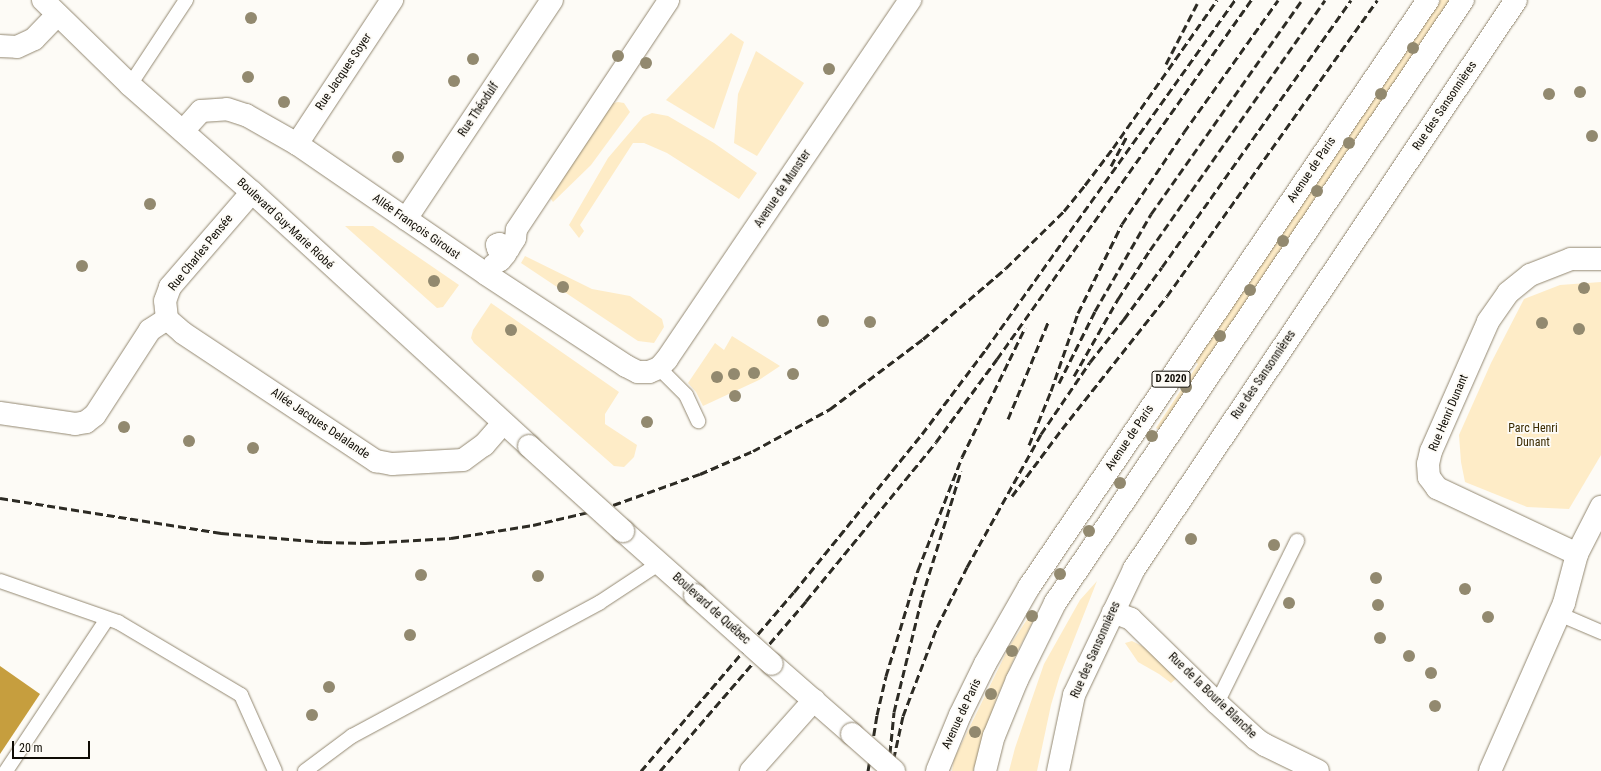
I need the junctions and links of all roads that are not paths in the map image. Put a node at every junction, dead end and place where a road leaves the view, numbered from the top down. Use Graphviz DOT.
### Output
graph roads {
  1 [pos="186,0"];
  2 [pos="392,0"];
  3 [pos="552,0"];
  4 [pos="668,0"];
  5 [pos="910,0"];
  6 [pos="1428,0"];
  7 [pos="1463,0"];
  8 [pos="1516,0"];
  9 [pos="50,7"];
  10 [pos="0,46"];
  11 [pos="130,85"];
  12 [pos="183,130"];
  13 [pos="297,144"];
  14 [pos="252,192"];
  15 [pos="406,219"];
  16 [pos="1601,259"];
  17 [pos="493,264"];
  18 [pos="166,319"];
  19 [pos="654,370"];
  20 [pos="0,413"];
  21 [pos="698,421"];
  22 [pos="503,423"];
  23 [pos="529,446"];
  24 [pos="1601,507"];
  25 [pos="1298,541"];
  26 [pos="1577,554"];
  27 [pos="660,563"];
  28 [pos="0,581"];
  29 [pos="1113,612"];
  30 [pos="1559,614"];
  31 [pos="107,619"];
  32 [pos="1601,632"];
  33 [pos="814,700"];
  34 [pos="1217,703"];
  35 [pos="6,771"];
  36 [pos="275,771"];
  37 [pos="305,771"];
  38 [pos="751,771"];
  39 [pos="894,771"];
  40 [pos="937,771"];
  41 [pos="985,771"];
  42 [pos="1058,771"];
  43 [pos="1318,771"];
  44 [pos="1490,771"];
  1 -- 11 [label="lane"];
  2 -- 13 [label="street, Rue Jacques Soyer"];
  3 -- 15 [label="street, Rue Théodulf"];
  4 -- 17 [label="street"];
  5 -- 19 [label="street, Avenue de Munster"];
  6 -- 40 [label="street, Avenue de Paris / D 2020"];
  7 -- 41 [label="street, D 2020"];
  8 -- 29 [label="street, Rue des Sansonnières"];
  9 -- 10 [label="street"];
  9 -- 11 [label="street, Boulevard Guy-Marie Riobé"];
  11 -- 12 [label="street, Boulevard Guy-Marie Riobé"];
  12 -- 13 [label="street, Allée François Giroust"];
  12 -- 14 [label="street, Boulevard Guy-Marie Riobé"];
  13 -- 15 [label="street, Allée François Giroust"];
  14 -- 18 [label="street, Rue Charles Pensée"];
  14 -- 22 [label="street, Boulevard Guy-Marie Riobé"];
  15 -- 19 [label="street, Allée François Giroust"];
  16 -- 26 [label="street, Rue Henri Dunant"];
  18 -- 20 [label="street"];
  18 -- 22 [label="street, Allée Jacques Delalande"];
  19 -- 21 [label="lane"];
  22 -- 23 [label="street, Boulevard Guy-Marie Riobé"];
  23 -- 27 [label="street, Boulevard de Québec, bridge"];
  24 -- 26 [label="street"];
  25 -- 34 [label="lane"];
  26 -- 30 [label="street"];
  27 -- 33 [label="street, Boulevard de Québec, bridge"];
  27 -- 37 [label="lane"];
  28 -- 31 [label="lane"];
  29 -- 34 [label="street, Rue de la Bourie Blanche"];
  29 -- 42 [label="street, Rue des Sansonnières"];
  30 -- 32 [label="lane"];
  30 -- 44 [label="street"];
  31 -- 35 [label="lane"];
  31 -- 36 [label="lane"];
  33 -- 38 [label="street"];
  33 -- 39 [label="street, Boulevard de Québec, bridge"];
  34 -- 43 [label="street, Rue de la Bourie Blanche"];
}
